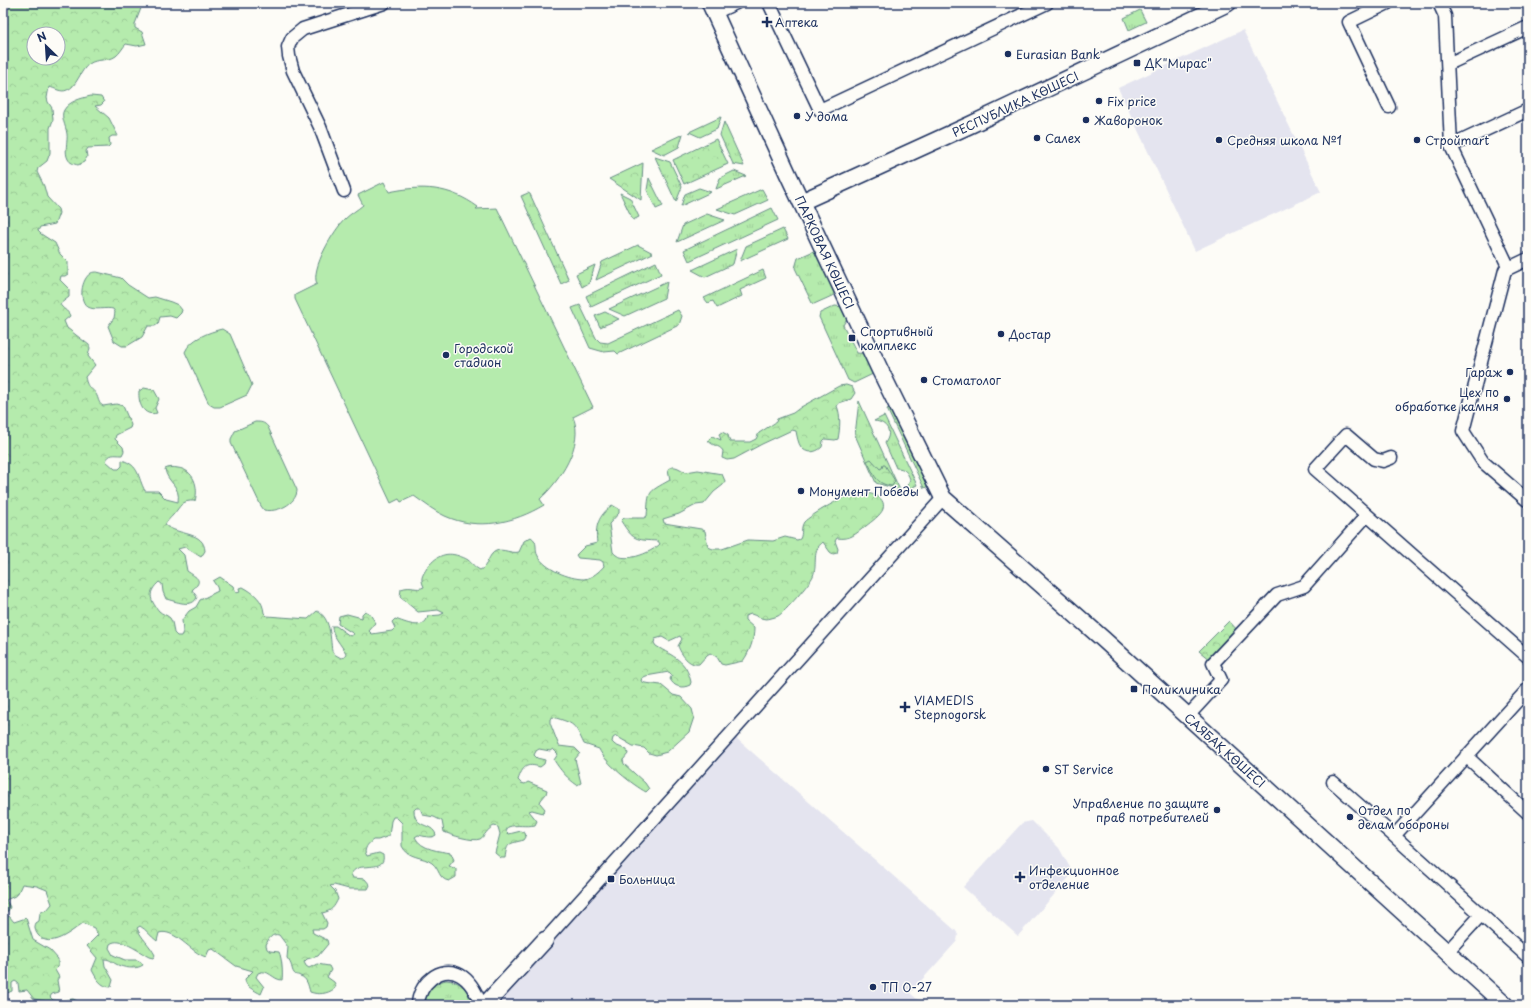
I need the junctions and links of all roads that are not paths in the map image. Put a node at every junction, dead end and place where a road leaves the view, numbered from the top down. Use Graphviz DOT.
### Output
graph roads {
  1 [pos="384,3"];
  2 [pos="736,3"];
  3 [pos="770,3"];
  4 [pos="1047,3"];
  5 [pos="1228,3"];
  6 [pos="1388,3"];
  7 [pos="1439,3"];
  8 [pos="712,8"];
  9 [pos="1528,27"];
  10 [pos="1448,64"];
  11 [pos="1389,107"];
  12 [pos="1528,110"];
  13 [pos="1451,146"];
  14 [pos="344,191"];
  15 [pos="801,202"];
  16 [pos="1528,259"];
  17 [pos="1509,268"];
  18 [pos="1391,458"];
  19 [pos="943,498"];
  20 [pos="1528,501"];
  21 [pos="1367,515"];
  22 [pos="1528,657"];
  23 [pos="1528,689"];
  24 [pos="1188,716"];
  25 [pos="1466,756"];
  26 [pos="1332,782"];
  27 [pos="1528,813"];
  28 [pos="1394,836"];
  29 [pos="1481,915"];
  30 [pos="545,940"];
  31 [pos="1447,952"];
  32 [pos="1528,957"];
  33 [pos="418,1005"];
  34 [pos="481,1005"];
  35 [pos="485,1005"];
  36 [pos="1505,1005"];
  1 -- 14 [label="street"];
  2 -- 8 [label="street"];
  3 -- 4 [label="street"];
  5 -- 15 [label="street, РЕСПУБЛИКА КӨШЕСІ"];
  6 -- 11 [label="street"];
  7 -- 10 [label="street"];
  8 -- 15 [label="street, ПАРКОВАЯ КӨШЕСІ"];
  9 -- 10 [label="street"];
  10 -- 13 [label="street"];
  12 -- 13 [label="street"];
  13 -- 17 [label="street"];
  15 -- 19 [label="street, ПАРКОВАЯ КӨШЕСІ"];
  16 -- 17 [label="street"];
  17 -- 20 [label="street"];
  18 -- 21 [label="street"];
  19 -- 24 [label="street, САЯБАҚ КӨШЕСІ"];
  19 -- 30 [label="street"];
  21 -- 22 [label="street"];
  21 -- 24 [label="street"];
  23 -- 25 [label="street"];
  24 -- 31 [label="street, САЯБАҚ КӨШЕСІ"];
  25 -- 27 [label="street"];
  25 -- 28 [label="street"];
  26 -- 28 [label="street"];
  28 -- 29 [label="street"];
  29 -- 31 [label="street"];
  29 -- 32 [label="street"];
  30 -- 35 [label="street"];
  31 -- 36 [label="street, САЯБАҚ КӨШЕСІ"];
  33 -- 34 [label="street"];
}
